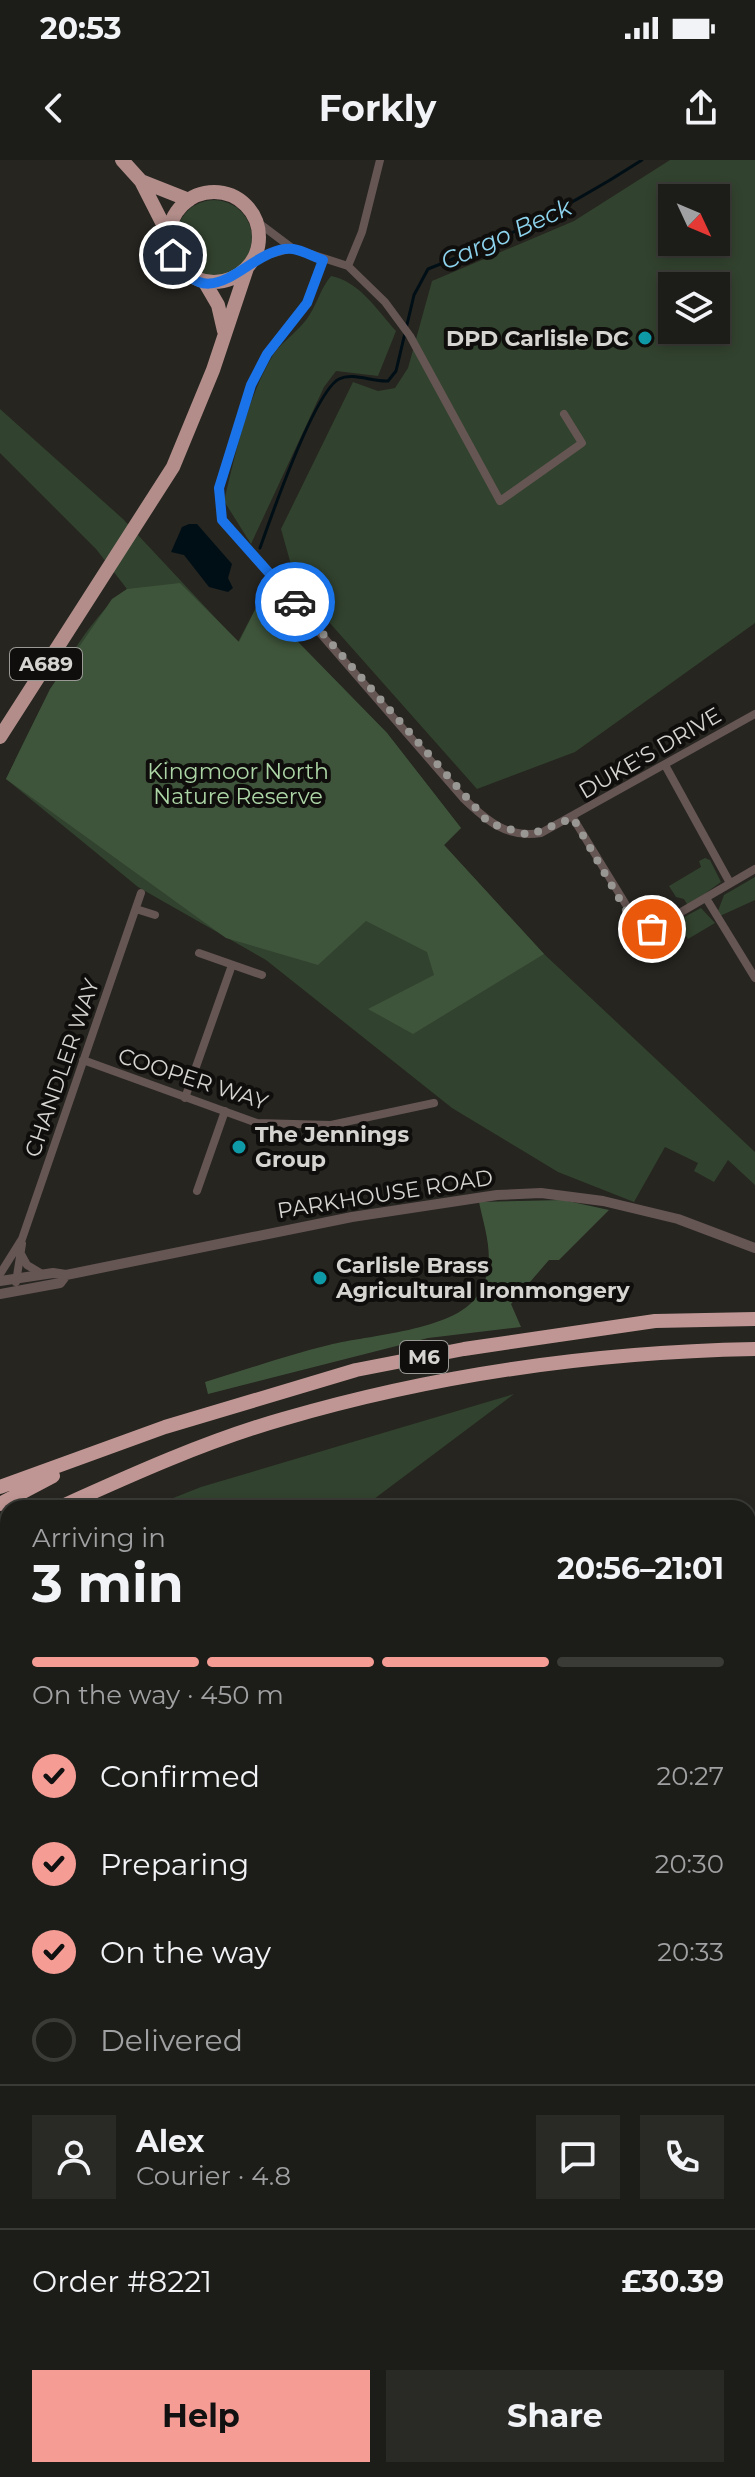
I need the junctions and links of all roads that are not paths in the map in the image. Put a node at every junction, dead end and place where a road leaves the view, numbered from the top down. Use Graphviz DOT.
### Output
graph roads {
  1 [pos="122,160"];
  2 [pos="380,160"];
  3 [pos="141,181"];
  4 [pos="189,200"];
  5 [pos="256,221"];
  6 [pos="169,237"];
  7 [pos="292,248"];
  8 [pos="323,260"];
  9 [pos="250,264"];
  10 [pos="348,266"];
  11 [pos="204,281"];
  12 [pos="224,331"];
  13 [pos="564,414"];
  14 [pos="755,714"];
  15 [pos="0,737"];
  16 [pos="665,765"];
  17 [pos="573,818"];
  18 [pos="755,869"];
  19 [pos="730,883"];
  20 [pos="141,893"];
  21 [pos="706,898"];
  22 [pos="136,909"];
  23 [pos="155,915"];
  24 [pos="199,953"];
  25 [pos="232,965"];
  26 [pos="262,975"];
  27 [pos="755,978"];
  28 [pos="83,1060"];
  29 [pos="185,1098"];
  30 [pos="434,1103"];
  31 [pos="225,1111"];
  32 [pos="197,1191"];
  33 [pos="22,1239"];
  34 [pos="755,1248"];
  35 [pos="21,1253"];
  36 [pos="42,1274"];
  37 [pos="66,1275"];
  38 [pos="5,1277"];
  39 [pos="15,1292"];
  40 [pos="0,1294"];
  41 [pos="755,1319"];
  42 [pos="755,1349"];
  43 [pos="103,1450"];
  44 [pos="150,1466"];
  45 [pos="0,1487"];
  46 [pos="8,1500"];
  47 [pos="76,1500"];
  48 [pos="92,1500"];
  1 -- 3 [label="highway"];
  2 -- 10 [label="street"];
  3 -- 4 [label="highway"];
  3 -- 6 [label="highway"];
  4 -- 5 [label="highway"];
  4 -- 6 [label="highway"];
  5 -- 7 [label="street"];
  5 -- 9 [label="highway, A689"];
  6 -- 11 [label="highway"];
  7 -- 8 [label="street"];
  7 -- 9 [label="street"];
  8 -- 10 [label="street"];
  8 -- 17 [label="street, DUKE'S DRIVE"];
  9 -- 11 [label="highway"];
  9 -- 12 [label="highway, A689"];
  10 -- 13 [label="street"];
  11 -- 12 [label="highway"];
  12 -- 15 [label="highway, A689"];
  14 -- 16 [label="street, DUKE'S DRIVE"];
  16 -- 17 [label="street, DUKE'S DRIVE"];
  16 -- 19 [label="street"];
  17 -- 21 [label="street"];
  18 -- 19 [label="street"];
  19 -- 21 [label="street"];
  20 -- 22 [label="street, CHANDLER WAY"];
  21 -- 27 [label="street"];
  22 -- 23 [label="street"];
  22 -- 28 [label="street, CHANDLER WAY"];
  24 -- 25 [label="street"];
  25 -- 26 [label="street"];
  25 -- 29 [label="street"];
  28 -- 29 [label="street, COOPER WAY"];
  28 -- 33 [label="street, CHANDLER WAY"];
  29 -- 31 [label="street, COOPER WAY"];
  30 -- 31 [label="street, COOPER WAY"];
  31 -- 32 [label="street"];
  33 -- 35 [label="street, CHANDLER WAY"];
  33 -- 38 [label="street, CHANDLER WAY"];
  34 -- 37 [label="street, PARKHOUSE ROAD"];
  35 -- 36 [label="street"];
  35 -- 38 [label="street, CHANDLER WAY"];
  36 -- 37 [label="street, PARKHOUSE ROAD"];
  36 -- 38 [label="street, PARKHOUSE ROAD"];
  37 -- 39 [label="street, PARKHOUSE ROAD"];
  38 -- 39 [label="street, CHANDLER WAY"];
  39 -- 40 [label="street, PARKHOUSE ROAD"];
  41 -- 43 [label="highway, M6"];
  42 -- 44 [label="highway, M6"];
  43 -- 45 [label="highway, M6"];
  43 -- 46 [label="highway, M6"];
  44 -- 47 [label="highway, M6"];
  44 -- 48 [label="highway, M6"];
}
